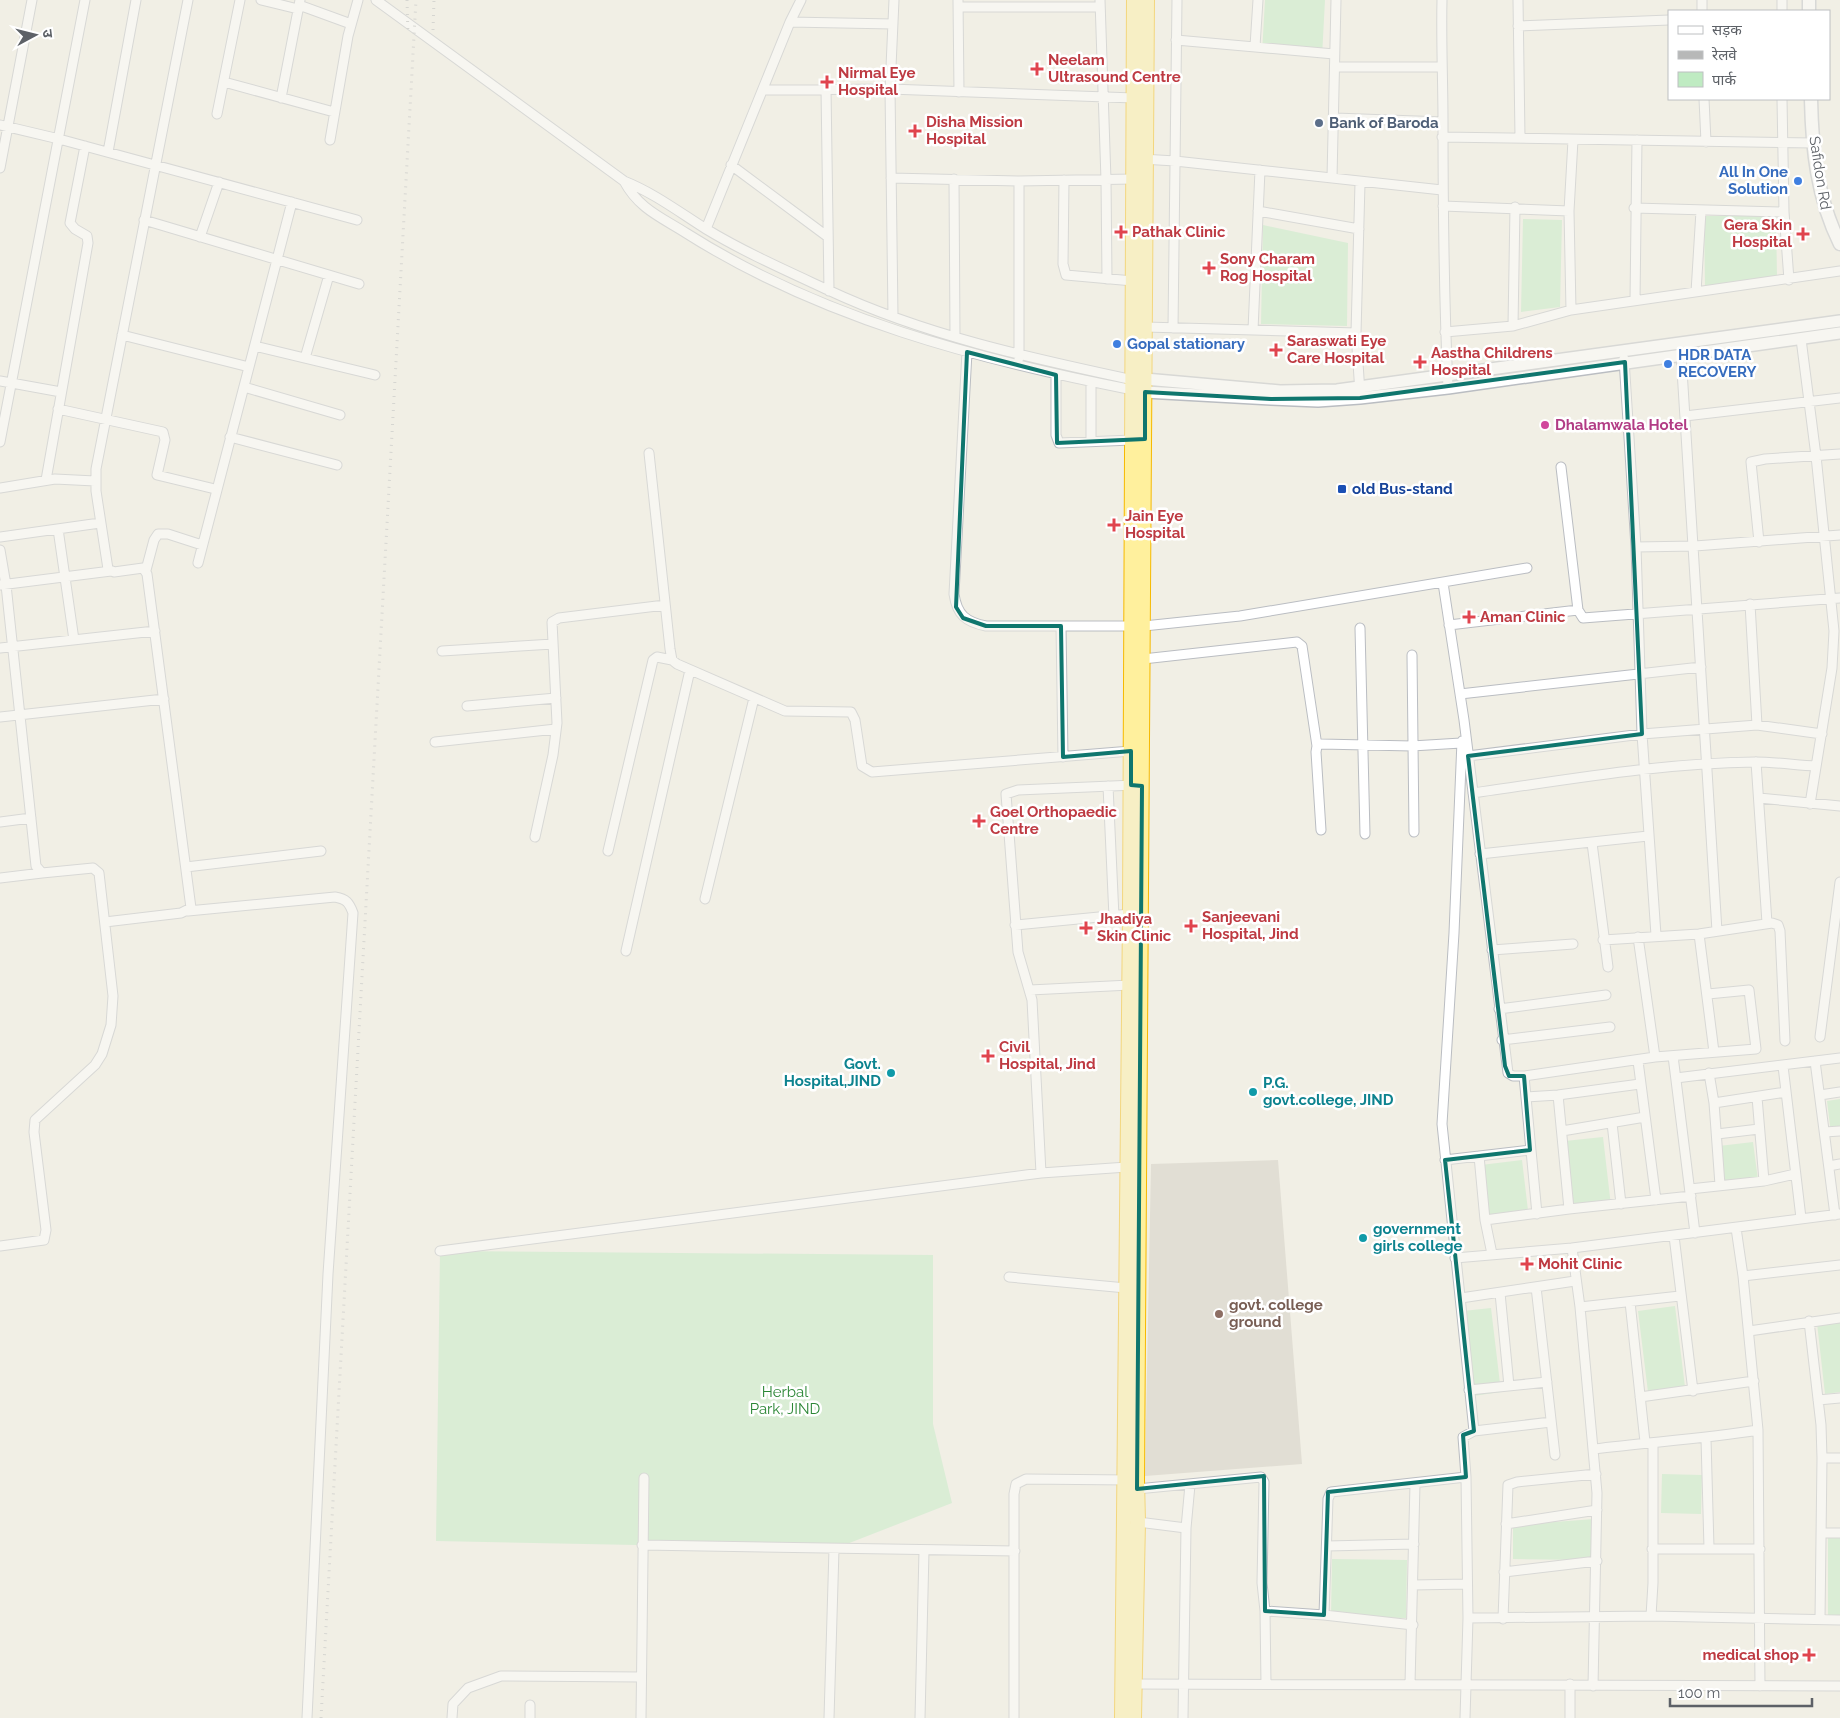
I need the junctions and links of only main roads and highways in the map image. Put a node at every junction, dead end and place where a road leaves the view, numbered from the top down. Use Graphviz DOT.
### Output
graph roads {
  1 [pos="1134,0"];
  2 [pos="1146,0"];
  3 [pos="1811,100"];
  4 [pos="1140,159"];
  5 [pos="1840,244"];
  6 [pos="1139,385"];
  7 [pos="1137,626"];
  8 [pos="1137,785"];
  9 [pos="1133,1483"];
  10 [pos="1128,1683"];
  11 [pos="1122,1718"];
  12 [pos="1134,1718"];
  1 -- 4 [label="highway"];
  2 -- 4 [label="highway"];
  3 -- 5 [label="main road, Safidon Rd"];
  4 -- 6 [label="highway"];
  4 -- 6 [label="highway"];
  6 -- 7 [label="highway"];
  6 -- 7 [label="highway"];
  7 -- 8 [label="highway"];
  7 -- 8 [label="highway"];
  8 -- 9 [label="highway"];
  8 -- 9 [label="highway"];
  9 -- 10 [label="highway"];
  9 -- 10 [label="highway"];
  10 -- 11 [label="highway"];
  10 -- 12 [label="highway"];
}
